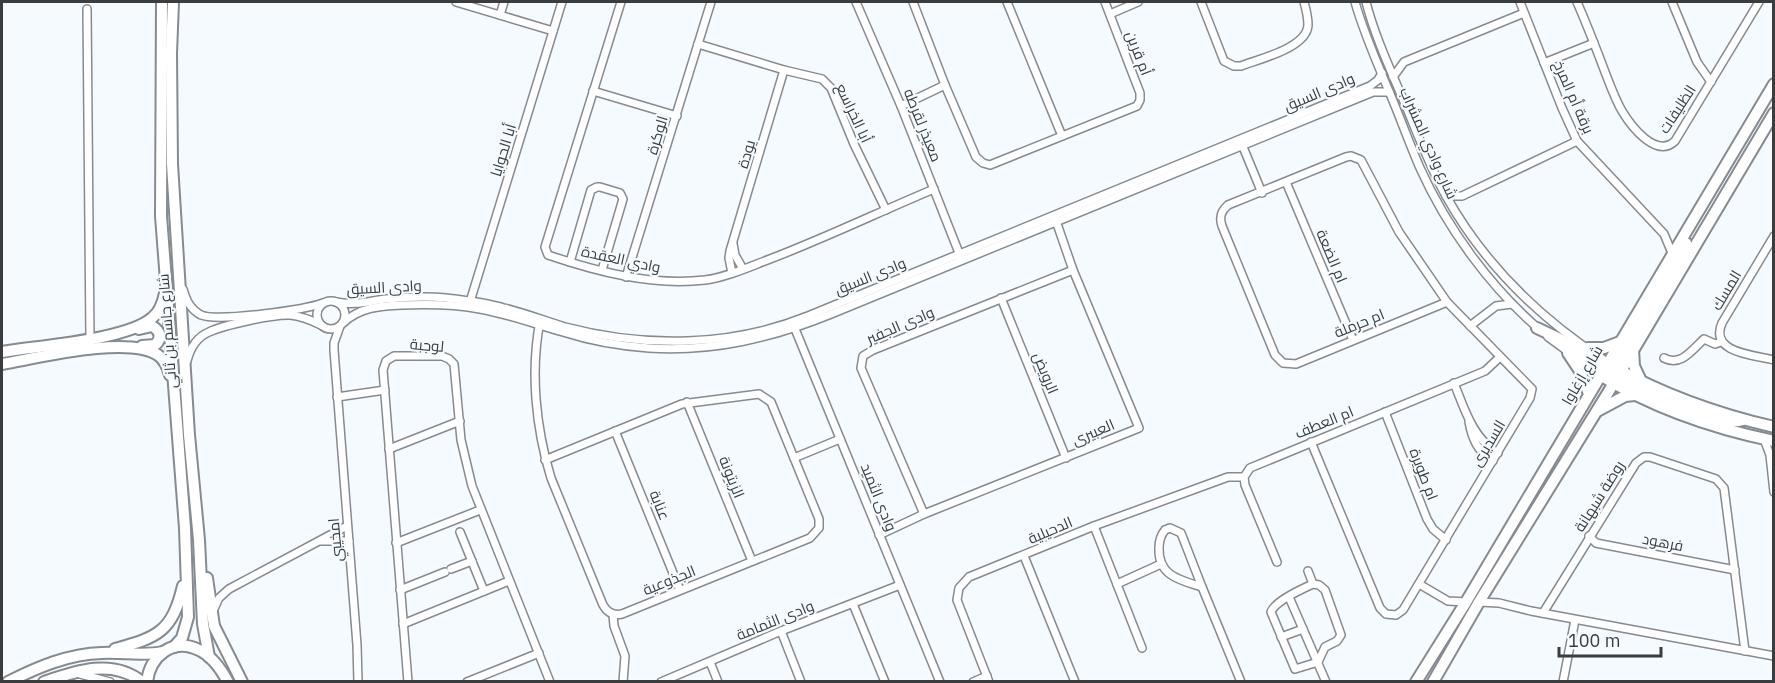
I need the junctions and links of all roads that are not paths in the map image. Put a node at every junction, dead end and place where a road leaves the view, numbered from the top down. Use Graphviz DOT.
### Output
graph roads {
  1 [pos="162,2"];
  2 [pos="173,2"];
  3 [pos="456,2"];
  4 [pos="504,2"];
  5 [pos="562,2"];
  6 [pos="611,2"];
  7 [pos="711,2"];
  8 [pos="856,2"];
  9 [pos="913,2"];
  10 [pos="1007,2"];
  11 [pos="1105,2"];
  12 [pos="1138,2"];
  13 [pos="1201,2"];
  14 [pos="1304,2"];
  15 [pos="1355,2"];
  16 [pos="1366,2"];
  17 [pos="1520,2"];
  18 [pos="1577,2"];
  19 [pos="1672,2"];
  20 [pos="1759,2"];
  21 [pos="620,3"];
  22 [pos="87,9"];
  23 [pos="1524,13"];
  24 [pos="1110,14"];
  25 [pos="500,15"];
  26 [pos="553,31"];
  27 [pos="1594,43"];
  28 [pos="698,44"];
  29 [pos="1385,58"];
  30 [pos="1404,62"];
  31 [pos="1544,63"];
  32 [pos="784,70"];
  33 [pos="1382,74"];
  34 [pos="1393,77"];
  35 [pos="1711,82"];
  36 [pos="1773,84"];
  37 [pos="945,85"];
  38 [pos="593,91"];
  39 [pos="1389,92"];
  40 [pos="901,106"];
  41 [pos="1773,113"];
  42 [pos="677,116"];
  43 [pos="1062,136"];
  44 [pos="1577,141"];
  45 [pos="1241,143"];
  46 [pos="1286,182"];
  47 [pos="933,189"];
  48 [pos="1262,193"];
  49 [pos="1446,196"];
  50 [pos="1462,196"];
  51 [pos="1700,207"];
  52 [pos="886,210"];
  53 [pos="1454,210"];
  54 [pos="1055,219"];
  55 [pos="1664,234"];
  56 [pos="1683,236"];
  57 [pos="1773,236"];
  58 [pos="733,244"];
  59 [pos="1672,253"];
  60 [pos="960,257"];
  61 [pos="570,262"];
  62 [pos="743,269"];
  63 [pos="602,270"];
  64 [pos="1073,270"];
  65 [pos="178,271"];
  66 [pos="732,273"];
  67 [pos="626,277"];
  68 [pos="167,287"];
  69 [pos="1499,289"];
  70 [pos="1001,298"];
  71 [pos="336,302"];
  72 [pos="1448,302"];
  73 [pos="323,303"];
  74 [pos="469,304"];
  75 [pos="1512,304"];
  76 [pos="1496,306"];
  77 [pos="540,322"];
  78 [pos="341,324"];
  79 [pos="794,325"];
  80 [pos="1470,326"];
  81 [pos="322,327"];
  82 [pos="1537,328"];
  83 [pos="130,331"];
  84 [pos="90,339"];
  85 [pos="1353,340"];
  86 [pos="1620,341"];
  87 [pos="1721,342"];
  88 [pos="334,343"];
  89 [pos="130,347"];
  90 [pos="1588,348"];
  91 [pos="1633,350"];
  92 [pos="2,352"];
  93 [pos="1568,353"];
  94 [pos="1500,357"];
  95 [pos="1664,358"];
  96 [pos="1773,360"];
  97 [pos="1281,362"];
  98 [pos="2,364"];
  99 [pos="185,372"];
  100 [pos="1610,373"];
  101 [pos="1641,381"];
  102 [pos="1454,383"];
  103 [pos="385,390"];
  104 [pos="1589,394"];
  105 [pos="175,395"];
  106 [pos="1635,395"];
  107 [pos="337,397"];
  108 [pos="687,402"];
  109 [pos="1385,412"];
  110 [pos="1596,412"];
  111 [pos="1468,420"];
  112 [pos="1743,420"];
  113 [pos="460,421"];
  114 [pos="1773,427"];
  115 [pos="615,431"];
  116 [pos="840,439"];
  117 [pos="1769,440"];
  118 [pos="1311,442"];
  119 [pos="388,449"];
  120 [pos="1498,453"];
  121 [pos="1772,453"];
  122 [pos="794,458"];
  123 [pos="1066,458"];
  124 [pos="545,460"];
  125 [pos="1493,461"];
  126 [pos="1244,477"];
  127 [pos="1555,480"];
  128 [pos="1773,492"];
  129 [pos="480,510"];
  130 [pos="924,514"];
  131 [pos="347,526"];
  132 [pos="1094,526"];
  133 [pos="460,532"];
  134 [pos="879,535"];
  135 [pos="1589,536"];
  136 [pos="199,540"];
  137 [pos="1446,540"];
  138 [pos="321,541"];
  139 [pos="349,541"];
  140 [pos="396,543"];
  141 [pos="1024,556"];
  142 [pos="472,561"];
  143 [pos="752,561"];
  144 [pos="1277,562"];
  145 [pos="1161,564"];
  146 [pos="1735,570"];
  147 [pos="1308,571"];
  148 [pos="186,574"];
  149 [pos="509,581"];
  150 [pos="208,584"];
  151 [pos="1117,584"];
  152 [pos="1313,584"];
  153 [pos="1419,584"];
  154 [pos="900,585"];
  155 [pos="1202,586"];
  156 [pos="1489,587"];
  157 [pos="229,589"];
  158 [pos="400,590"];
  159 [pos="680,590"];
  160 [pos="484,591"];
  161 [pos="1289,597"];
  162 [pos="1448,601"];
  163 [pos="1466,602"];
  164 [pos="1479,602"];
  165 [pos="1499,603"];
  166 [pos="853,604"];
  167 [pos="613,614"];
  168 [pos="1543,614"];
  169 [pos="1457,616"];
  170 [pos="213,620"];
  171 [pos="1575,620"];
  172 [pos="403,624"];
  173 [pos="1303,629"];
  174 [pos="781,631"];
  175 [pos="1281,637"];
  176 [pos="174,647"];
  177 [pos="1142,648"];
  178 [pos="1745,651"];
  179 [pos="163,652"];
  180 [pos="102,653"];
  181 [pos="539,653"];
  182 [pos="1773,656"];
  183 [pos="209,657"];
  184 [pos="710,662"];
  185 [pos="1318,662"];
  186 [pos="71,673"];
  187 [pos="21,675"];
  188 [pos="2,678"];
  189 [pos="988,679"];
  190 [pos="8,681"];
  191 [pos="44,681"];
  192 [pos="110,681"];
  193 [pos="142,681"];
  194 [pos="147,681"];
  195 [pos="228,681"];
  196 [pos="242,681"];
  197 [pos="358,681"];
  198 [pos="403,681"];
  199 [pos="408,681"];
  200 [pos="467,681"];
  201 [pos="550,681"];
  202 [pos="623,681"];
  203 [pos="661,681"];
  204 [pos="718,681"];
  205 [pos="801,681"];
  206 [pos="885,681"];
  207 [pos="940,681"];
  208 [pos="973,681"];
  209 [pos="1075,681"];
  210 [pos="1241,681"];
  211 [pos="1326,681"];
  212 [pos="1416,681"];
  213 [pos="1433,681"];
  214 [pos="1563,681"];
  1 -- 68 [label="main road, شارع جاسم بن ثاني"];
  2 -- 65 [label="main road, شارع جاسم بن ثاني"];
  3 -- 25 [label="street"];
  4 -- 25 [label="street"];
  5 -- 26 [label="street, أبا الحوايا"];
  6 -- 21 [label="street, وادي العقدة"];
  7 -- 28 [label="street, الوكرة"];
  8 -- 40 [label="street, معيذر لقرطه"];
  9 -- 37 [label="street, أم قرين"];
  10 -- 43 [label="street"];
  11 -- 24 [label="street, أم قرين"];
  12 -- 24 [label="street"];
  13 -- 14 [label="street"];
  15 -- 33 [label="street, شارع وادي المشراب"];
  16 -- 29 [label="street, شارع وادي المشراب"];
  17 -- 23 [label="street, برقة أم المرخ"];
  18 -- 27 [label="street, الظليفات"];
  19 -- 35 [label="street"];
  20 -- 35 [label="street, الظليفات"];
  21 -- 38 [label="street, وادي العقدة"];
  22 -- 84 [label="street"];
  23 -- 30 [label="street"];
  23 -- 31 [label="street, برقة أم المرخ"];
  24 -- 43 [label="street, أم قرين"];
  25 -- 26 [label="street"];
  26 -- 74 [label="street, أبا الحوايا"];
  27 -- 31 [label="street"];
  27 -- 35 [label="street, الظليفات"];
  28 -- 32 [label="street, أبا الخراسع"];
  28 -- 42 [label="street, الوكرة"];
  29 -- 30 [label="street"];
  29 -- 34 [label="street, شارع وادي المشراب"];
  30 -- 34 [label="street"];
  31 -- 44 [label="street, برقة أم المرخ"];
  32 -- 52 [label="street, أبا الخراسع"];
  32 -- 58 [label="street, يودة"];
  33 -- 39 [label="street, شارع وادي المشراب"];
  33 -- 45 [label="street, وادى السيق"];
  34 -- 49 [label="street, شارع وادي المشراب"];
  36 -- 51 [label="main road, شارع إزغاوا"];
  37 -- 40 [label="street"];
  37 -- 43 [label="street, أم قرين"];
  38 -- 42 [label="street"];
  38 -- 61 [label="street, وادي العقدة"];
  39 -- 45 [label="street, وادى السيق"];
  39 -- 69 [label="street, شارع وادي المشراب"];
  40 -- 47 [label="street, معيذر لقرطه"];
  41 -- 91 [label="main road, شارع إزغاوا"];
  42 -- 67 [label="street, الوكرة"];
  44 -- 50 [label="street"];
  44 -- 55 [label="street, برقة أم المرخ"];
  45 -- 48 [label="street"];
  45 -- 54 [label="street, وادى السيق"];
  46 -- 48 [label="street, السديرى"];
  46 -- 72 [label="street, السديرى"];
  46 -- 85 [label="street, ام الضعة"];
  47 -- 52 [label="street, وادي العقدة"];
  47 -- 60 [label="street, معيذر لقرطه"];
  48 -- 97 [label="street, السديرى"];
  49 -- 50 [label="street"];
  49 -- 53 [label="street, شارع وادي المشراب"];
  50 -- 53 [label="street"];
  51 -- 56 [label="main road, شارع إزغاوا"];
  51 -- 100 [label="main road"];
  52 -- 62 [label="street, وادي العقدة"];
  53 -- 90 [label="street, شارع وادي المشراب"];
  54 -- 60 [label="street, وادى السيق"];
  54 -- 64 [label="street, العبيرى"];
  55 -- 56 [label="street"];
  55 -- 59 [label="street, برقة أم المرخ"];
  56 -- 59 [label="main road, شارع إزغاوا"];
  57 -- 87 [label="street, المسك"];
  58 -- 62 [label="street"];
  58 -- 66 [label="street, يودة"];
  59 -- 86 [label="main road, شارع إزغاوا"];
  60 -- 79 [label="street, وادى السيق"];
  61 -- 63 [label="street, وادي العقدة"];
  61 -- 63 [label="street"];
  62 -- 66 [label="street, وادي العقدة"];
  63 -- 67 [label="street, وادي العقدة"];
  64 -- 70 [label="street, وادى الجفير"];
  64 -- 123 [label="street, العبيرى"];
  65 -- 73 [label="street"];
  65 -- 99 [label="main road, شارع جاسم بن ثاني"];
  66 -- 67 [label="street, وادي العقدة"];
  68 -- 83 [label="main road"];
  68 -- 105 [label="main road, شارع جاسم بن ثاني"];
  69 -- 75 [label="street, شارع وادي المشراب"];
  69 -- 76 [label="street"];
  70 -- 123 [label="street, الرويض"];
  70 -- 130 [label="street, وادى الجفير"];
  71 -- 73 [label="street"];
  71 -- 74 [label="street, وادى السيق"];
  71 -- 78 [label="street"];
  72 -- 80 [label="street, السديرى"];
  72 -- 85 [label="street, ام حرملة"];
  73 -- 81 [label="street"];
  74 -- 77 [label="street, وادى السيق"];
  74 -- 78 [label="street, وادى السيق"];
  75 -- 76 [label="street"];
  75 -- 82 [label="street, شارع وادي المشراب"];
  76 -- 80 [label="street"];
  77 -- 79 [label="street, وادى السيق"];
  77 -- 124 [label="street"];
  78 -- 81 [label="street"];
  78 -- 88 [label="street, امخيبي"];
  79 -- 116 [label="street, وادى الثميد"];
  80 -- 94 [label="street, السديرى"];
  81 -- 88 [label="street"];
  81 -- 99 [label="street"];
  82 -- 93 [label="street, شارع وادي المشراب"];
  82 -- 100 [label="main road"];
  83 -- 84 [label="main road"];
  83 -- 89 [label="main road"];
  84 -- 92 [label="main road"];
  85 -- 97 [label="street, ام حرملة"];
  86 -- 90 [label="main road"];
  86 -- 100 [label="main road, شارع إزغاوا"];
  87 -- 95 [label="street"];
  87 -- 96 [label="street"];
  88 -- 107 [label="street, امخيبي"];
  89 -- 98 [label="main road"];
  89 -- 105 [label="main road"];
  90 -- 100 [label="street, شارع وادي المشراب"];
  91 -- 100 [label="main road, شارع إزغاوا"];
  91 -- 101 [label="main road"];
  93 -- 100 [label="street, شارع وادي المشراب"];
  93 -- 104 [label="main road"];
  94 -- 102 [label="street, ام العطف"];
  94 -- 120 [label="street, السديرى"];
  99 -- 136 [label="main road, شارع جاسم بن ثاني"];
  100 -- 101 [label="main road, شارع وادي المشراب"];
  100 -- 104 [label="main road, شارع إزغاوا"];
  100 -- 106 [label="main road, شارع وادي المشراب"];
  100 -- 110 [label="main road, شارع إزغاوا"];
  100 -- 112 [label="main road"];
  100 -- 127 [label="main road"];
  101 -- 112 [label="main road, شارع وادي المشراب"];
  102 -- 109 [label="street, ام العطف"];
  102 -- 111 [label="street"];
  103 -- 107 [label="street"];
  103 -- 113 [label="street, لوجبة"];
  103 -- 119 [label="street, لوجبة"];
  104 -- 163 [label="main road, شارع إزغاوا"];
  105 -- 148 [label="main road, شارع جاسم بن ثاني"];
  106 -- 110 [label="main road"];
  106 -- 117 [label="main road, شارع وادي المشراب"];
  107 -- 131 [label="street, امخيبي"];
  108 -- 115 [label="street, الجذوعية"];
  108 -- 122 [label="street, الجذوعية"];
  108 -- 143 [label="street, الزيتونة"];
  109 -- 118 [label="street, ام العطف"];
  109 -- 137 [label="street, ام طويرة"];
  110 -- 127 [label="main road, شارع إزغاوا"];
  111 -- 120 [label="street"];
  111 -- 125 [label="street"];
  112 -- 114 [label="main road, شارع وادي المشراب"];
  113 -- 119 [label="street"];
  113 -- 129 [label="street, لوجبة"];
  115 -- 124 [label="street, الجذوعية"];
  115 -- 159 [label="street, عنابة"];
  116 -- 122 [label="street"];
  116 -- 134 [label="street, وادى الثميد"];
  117 -- 121 [label="street"];
  118 -- 126 [label="street, ام العطف"];
  118 -- 153 [label="street, السديرى"];
  119 -- 140 [label="street, لوجبة"];
  120 -- 125 [label="street, السديرى"];
  121 -- 128 [label="street"];
  122 -- 143 [label="street, الجذوعية"];
  123 -- 130 [label="street, العبيرى"];
  124 -- 167 [label="street"];
  125 -- 137 [label="street, السديرى"];
  126 -- 132 [label="street, الدحيلية"];
  126 -- 144 [label="street"];
  127 -- 156 [label="main road, شارع إزغاوا"];
  129 -- 140 [label="street"];
  129 -- 149 [label="street, لوجبة"];
  130 -- 134 [label="street, العبيرى"];
  131 -- 138 [label="street"];
  131 -- 139 [label="street, امخيبي"];
  132 -- 141 [label="street, الدحيلية"];
  132 -- 151 [label="street"];
  133 -- 142 [label="street"];
  134 -- 154 [label="street, وادى الثميد"];
  135 -- 146 [label="street, فرهود"];
  135 -- 146 [label="street, روضة شبهانة"];
  135 -- 168 [label="street, روضة شبهانة"];
  136 -- 150 [label="main road"];
  136 -- 183 [label="main road, شارع جاسم بن ثاني"];
  137 -- 153 [label="street, السديرى"];
  138 -- 139 [label="street"];
  138 -- 157 [label="street"];
  139 -- 197 [label="street, امخيبي"];
  140 -- 158 [label="street, لوجبة"];
  141 -- 189 [label="street, الدحيلية"];
  141 -- 209 [label="street"];
  142 -- 158 [label="street"];
  142 -- 160 [label="street"];
  143 -- 159 [label="street, الجذوعية"];
  145 -- 151 [label="street"];
  145 -- 155 [label="street"];
  145 -- 155 [label="street"];
  146 -- 178 [label="street, روضة شبهانة"];
  147 -- 152 [label="street"];
  148 -- 176 [label="main road, شارع جاسم بن ثاني"];
  148 -- 180 [label="main road"];
  149 -- 160 [label="street"];
  149 -- 181 [label="street, لوجبة"];
  150 -- 157 [label="street"];
  150 -- 170 [label="main road"];
  151 -- 177 [label="street"];
  152 -- 161 [label="street"];
  152 -- 185 [label="street"];
  153 -- 162 [label="street"];
  154 -- 166 [label="street, وادى الثمامة"];
  154 -- 207 [label="street, وادى الثميد"];
  155 -- 210 [label="street"];
  156 -- 164 [label="main road, شارع إزغاوا"];
  156 -- 165 [label="street"];
  157 -- 170 [label="street"];
  158 -- 172 [label="street, لوجبة"];
  159 -- 167 [label="street, الجذوعية"];
  160 -- 172 [label="street"];
  161 -- 173 [label="street"];
  161 -- 175 [label="street"];
  162 -- 163 [label="street"];
  162 -- 169 [label="street"];
  163 -- 169 [label="main road, شارع إزغاوا"];
  164 -- 165 [label="street"];
  164 -- 213 [label="main road, شارع إزغاوا"];
  165 -- 168 [label="street"];
  166 -- 174 [label="street, وادى الثمامة"];
  166 -- 206 [label="street"];
  167 -- 202 [label="street"];
  168 -- 171 [label="street"];
  169 -- 212 [label="main road, شارع إزغاوا"];
  170 -- 196 [label="main road"];
  171 -- 178 [label="street"];
  171 -- 214 [label="street"];
  172 -- 199 [label="street, لوجبة"];
  173 -- 175 [label="street"];
  173 -- 185 [label="street"];
  174 -- 184 [label="street, وادى الثمامة"];
  174 -- 205 [label="street"];
  175 -- 185 [label="street"];
  176 -- 179 [label="main road"];
  176 -- 183 [label="main road"];
  178 -- 182 [label="street"];
  179 -- 180 [label="main road"];
  179 -- 194 [label="main road"];
  180 -- 187 [label="main road"];
  181 -- 200 [label="street"];
  181 -- 201 [label="street, لوجبة"];
  183 -- 195 [label="main road"];
  184 -- 203 [label="street, وادى الثمامة"];
  184 -- 204 [label="street"];
  185 -- 211 [label="street"];
  186 -- 191 [label="main road"];
  186 -- 192 [label="street"];
  186 -- 193 [label="main road"];
  187 -- 188 [label="main road"];
  187 -- 190 [label="main road"];
  189 -- 208 [label="street, الدحيلية"];
  198 -- 199 [label="street"];
}
